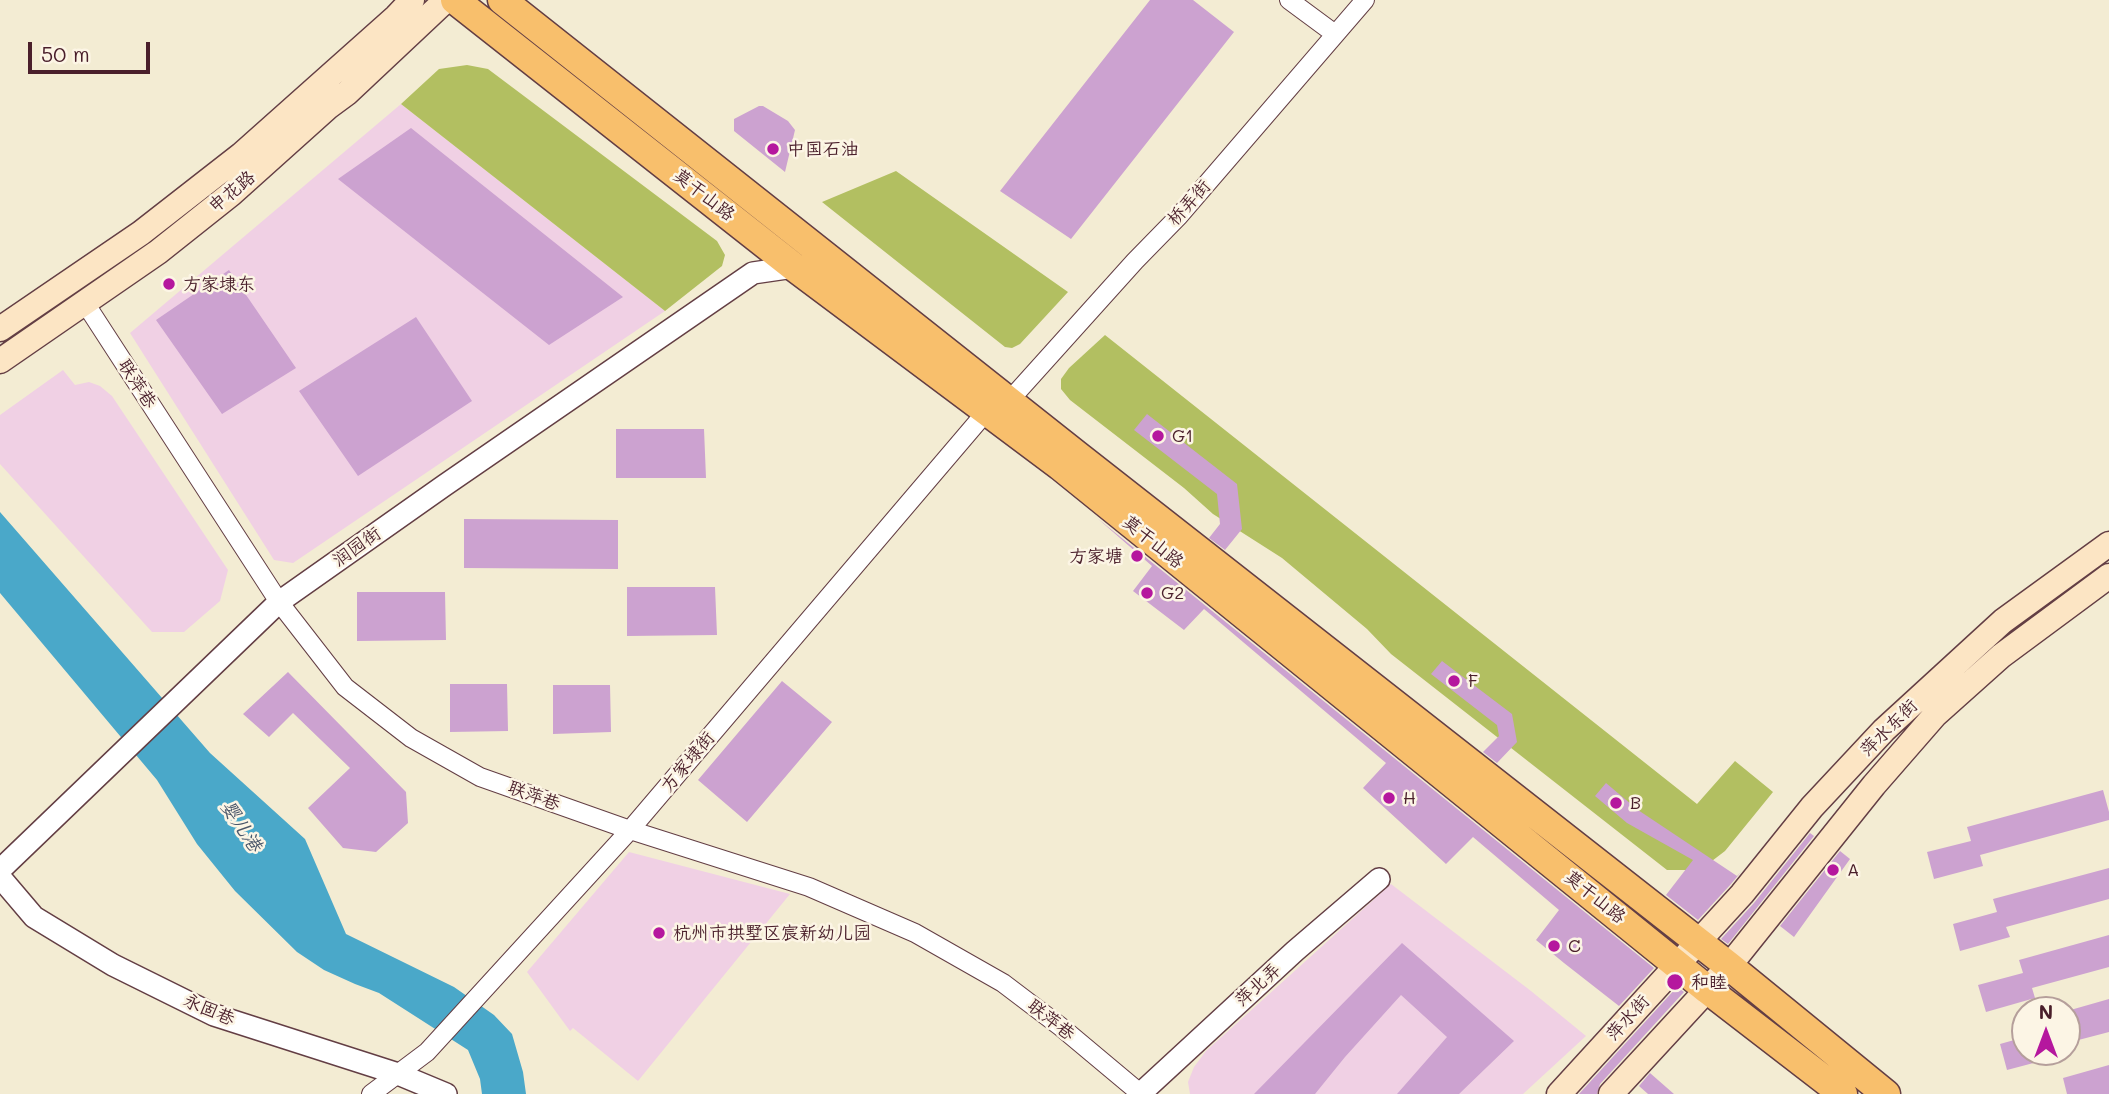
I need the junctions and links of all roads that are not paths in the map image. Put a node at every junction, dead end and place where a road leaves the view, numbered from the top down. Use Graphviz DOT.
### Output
graph roads {
  1 [pos="412,0"];
  2 [pos="446,0"];
  3 [pos="455,0"];
  4 [pos="502,0"];
  5 [pos="1289,0"];
  6 [pos="1365,0"];
  7 [pos="1335,34"];
  8 [pos="755,235"];
  9 [pos="794,267"];
  10 [pos="753,273"];
  11 [pos="85,303"];
  12 [pos="0,329"];
  13 [pos="0,361"];
  14 [pos="997,406"];
  15 [pos="2109,544"];
  16 [pos="2109,576"];
  17 [pos="279,602"];
  18 [pos="629,831"];
  19 [pos="0,870"];
  20 [pos="0,877"];
  21 [pos="1380,879"];
  22 [pos="1697,942"];
  23 [pos="1677,963"];
  24 [pos="1729,965"];
  25 [pos="1708,989"];
  26 [pos="398,1074"];
  27 [pos="372,1094"];
  28 [pos="446,1094"];
  29 [pos="1140,1094"];
  30 [pos="1559,1094"];
  31 [pos="1611,1094"];
  32 [pos="1843,1094"];
  33 [pos="1886,1094"];
  1 -- 12 [label="main road, 申花路"];
  2 -- 11 [label="main road, 申花路"];
  3 -- 8 [label="main road, 莫干山路"];
  4 -- 14 [label="main road, 莫干山路"];
  5 -- 7 [label="street"];
  6 -- 7 [label="street, 桥弄街"];
  7 -- 14 [label="street, 桥弄街"];
  8 -- 9 [label="main road, 莫干山路"];
  8 -- 10 [label="street"];
  9 -- 10 [label="street, 润园街"];
  9 -- 14 [label="main road, 莫干山路"];
  10 -- 17 [label="street, 润园街"];
  11 -- 13 [label="main road, 申花路"];
  11 -- 17 [label="street, 联萍巷"];
  14 -- 18 [label="street, 方家埭街"];
  14 -- 22 [label="main road, 莫干山路"];
  14 -- 23 [label="main road, 莫干山路"];
  15 -- 22 [label="main road, 萍水东街"];
  16 -- 24 [label="main road, 萍水东街"];
  17 -- 18 [label="street, 联萍巷"];
  17 -- 19 [label="street, 润园街"];
  18 -- 26 [label="street, 方家埭街"];
  18 -- 29 [label="street, 联萍巷"];
  20 -- 26 [label="street, 永固巷"];
  21 -- 29 [label="street, 萍北弄"];
  22 -- 23 [label="main road, 萍水街"];
  22 -- 24 [label="main road, 莫干山路"];
  23 -- 25 [label="main road, 莫干山路"];
  23 -- 30 [label="main road, 萍水街"];
  24 -- 25 [label="main road"];
  24 -- 33 [label="main road, 莫干山路"];
  25 -- 31 [label="main road"];
  25 -- 32 [label="main road, 莫干山路"];
  26 -- 27 [label="street, 方家埭街"];
  26 -- 28 [label="street, 永固巷"];
}
